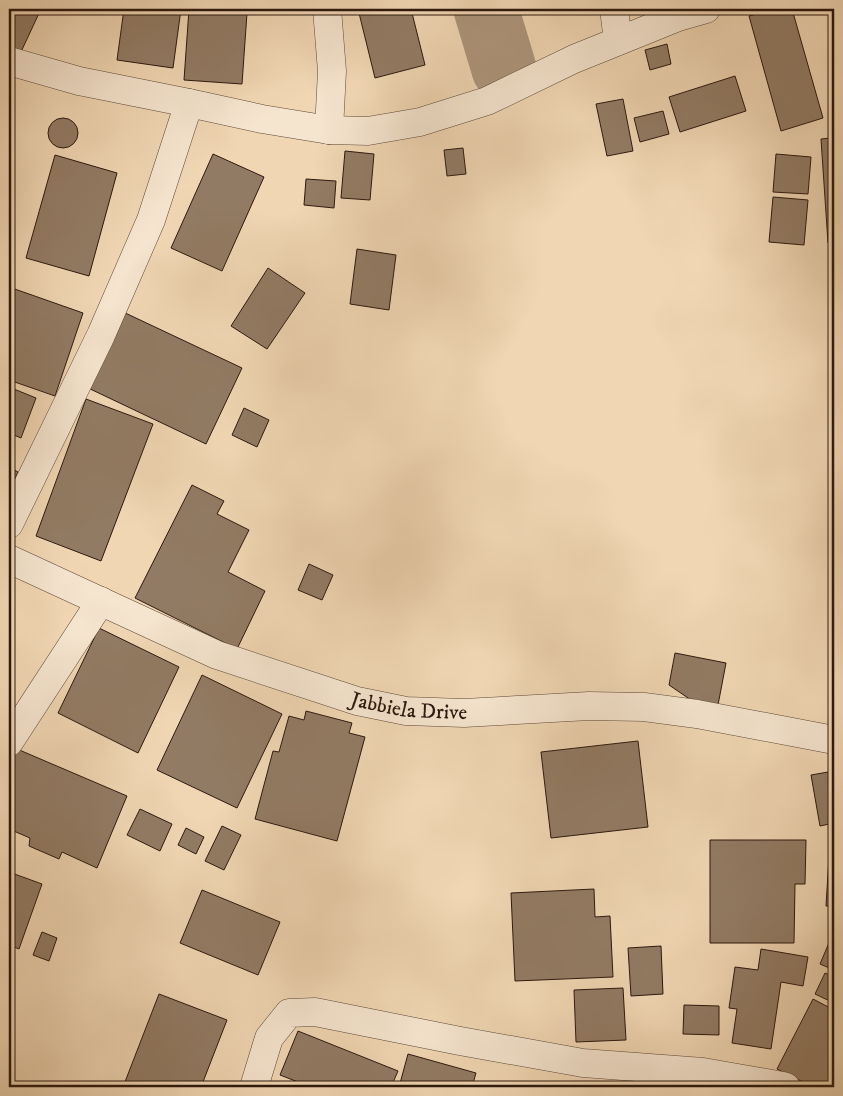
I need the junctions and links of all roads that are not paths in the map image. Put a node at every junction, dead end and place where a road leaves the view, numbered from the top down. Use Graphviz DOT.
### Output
graph roads {
  1 [pos="327,9"];
  2 [pos="614,9"];
  3 [pos="706,9"];
  4 [pos="618,41"];
  5 [pos="9,61"];
  6 [pos="189,102"];
  7 [pos="330,130"];
  8 [pos="9,524"];
  9 [pos="9,559"];
  10 [pos="101,601"];
  11 [pos="834,740"];
  12 [pos="9,742"];
  13 [pos="254,1087"];
  14 [pos="786,1087"];
  1 -- 7 [label="street"];
  2 -- 4 [label="street"];
  3 -- 4 [label="street"];
  4 -- 7 [label="street"];
  5 -- 6 [label="street"];
  6 -- 7 [label="street"];
  6 -- 8 [label="street"];
  9 -- 10 [label="street, Jabbiela Drive"];
  10 -- 11 [label="street, Jabbiela Drive"];
  10 -- 12 [label="street"];
  13 -- 14 [label="street"];
}
